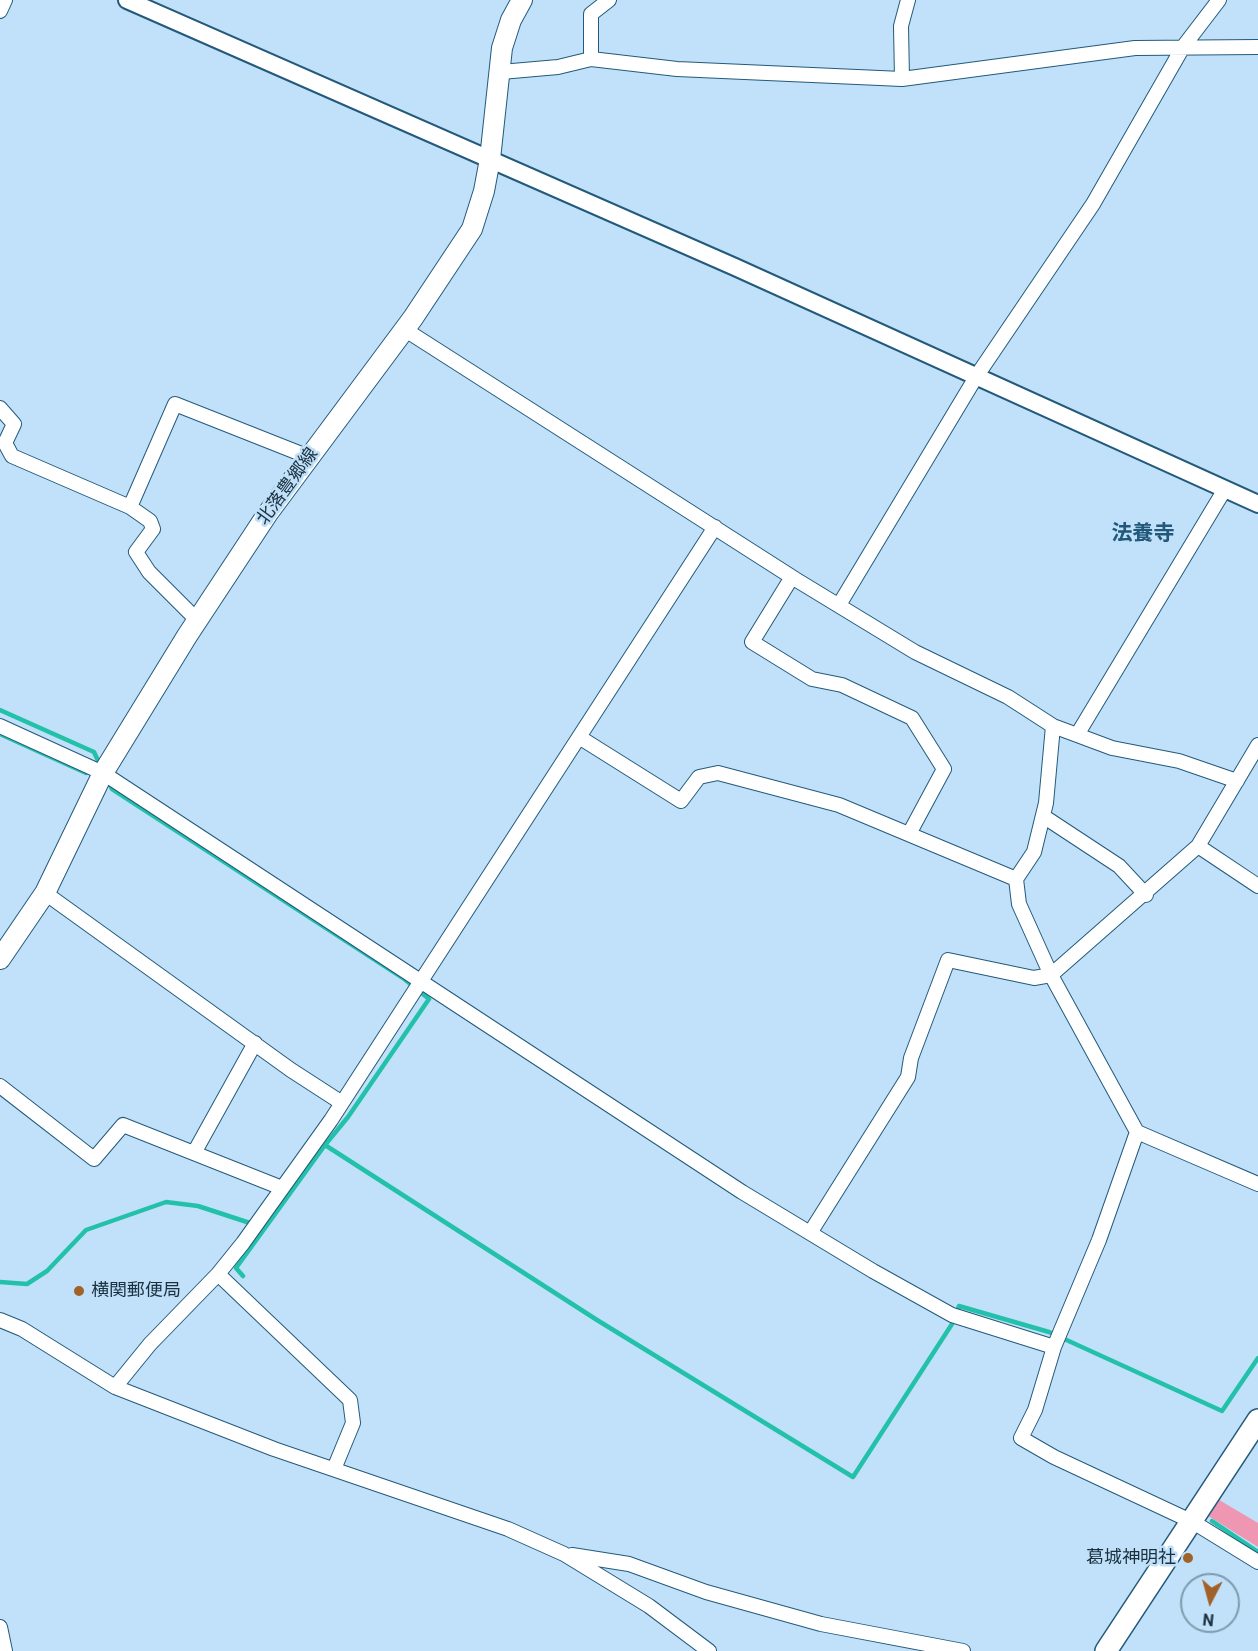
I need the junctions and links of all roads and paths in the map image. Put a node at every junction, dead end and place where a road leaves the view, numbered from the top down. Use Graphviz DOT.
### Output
graph roads {
  1 [pos="5,0"];
  2 [pos="126,0"];
  3 [pos="522,0"];
  4 [pos="609,0"];
  5 [pos="908,0"];
  6 [pos="1219,0"];
  7 [pos="0,11"];
  8 [pos="1183,47"];
  9 [pos="1258,47"];
  10 [pos="591,59"];
  11 [pos="501,72"];
  12 [pos="902,79"];
  13 [pos="490,159"];
  14 [pos="404,329"];
  15 [pos="976,377"];
  16 [pos="0,408"];
  17 [pos="309,457"];
  18 [pos="1224,489"];
  19 [pos="1258,504"];
  20 [pos="130,507"];
  21 [pos="715,527"];
  22 [pos="792,577"];
  23 [pos="839,605"];
  24 [pos="198,621"];
  25 [pos="0,726"];
  26 [pos="1053,726"];
  27 [pos="1077,735"];
  28 [pos="579,737"];
  29 [pos="1258,745"];
  30 [pos="103,773"];
  31 [pos="1237,781"];
  32 [pos="1043,816"];
  33 [pos="909,834"];
  34 [pos="1198,846"];
  35 [pos="1016,879"];
  36 [pos="1258,886"];
  37 [pos="45,892"];
  38 [pos="1146,895"];
  39 [pos="0,959"];
  40 [pos="1051,975"];
  41 [pos="421,981"];
  42 [pos="255,1043"];
  43 [pos="0,1086"];
  44 [pos="342,1103"];
  45 [pos="1137,1132"];
  46 [pos="194,1153"];
  47 [pos="1258,1184"];
  48 [pos="282,1188"];
  49 [pos="810,1233"];
  50 [pos="218,1274"];
  51 [pos="0,1320"];
  52 [pos="1054,1347"];
  53 [pos="115,1387"];
  54 [pos="1258,1420"];
  55 [pos="334,1469"];
  56 [pos="1193,1522"];
  57 [pos="564,1554"];
  58 [pos="1258,1562"];
  59 [pos="0,1627"];
  60 [pos="5,1651"];
  61 [pos="710,1651"];
  62 [pos="963,1651"];
  63 [pos="1106,1651"];
  1 -- 7 [label="street"];
  2 -- 13 [label="street"];
  3 -- 11 [label="main road, 北落豊郷線"];
  4 -- 10 [label="street"];
  5 -- 12 [label="street"];
  6 -- 8 [label="street"];
  8 -- 9 [label="street"];
  8 -- 12 [label="street"];
  8 -- 15 [label="street"];
  10 -- 11 [label="street"];
  10 -- 12 [label="street"];
  11 -- 13 [label="main road, 北落豊郷線"];
  13 -- 14 [label="main road, 北落豊郷線"];
  13 -- 15 [label="street"];
  14 -- 17 [label="main road, 北落豊郷線"];
  14 -- 21 [label="street"];
  15 -- 18 [label="street"];
  15 -- 23 [label="street"];
  16 -- 20 [label="street"];
  17 -- 20 [label="street"];
  17 -- 24 [label="main road, 北落豊郷線"];
  18 -- 19 [label="street"];
  18 -- 27 [label="street"];
  20 -- 24 [label="street"];
  21 -- 22 [label="street"];
  21 -- 28 [label="street"];
  22 -- 23 [label="street"];
  22 -- 33 [label="street"];
  23 -- 26 [label="street"];
  24 -- 30 [label="main road, 北落豊郷線"];
  25 -- 30 [label="street"];
  26 -- 27 [label="street"];
  26 -- 32 [label="street"];
  27 -- 31 [label="street"];
  28 -- 33 [label="street"];
  28 -- 41 [label="street"];
  29 -- 31 [label="street"];
  30 -- 37 [label="main road, 北落豊郷線"];
  30 -- 41 [label="street"];
  31 -- 34 [label="street"];
  32 -- 35 [label="street"];
  32 -- 38 [label="street"];
  33 -- 35 [label="street"];
  34 -- 36 [label="street"];
  34 -- 38 [label="street"];
  35 -- 40 [label="street"];
  37 -- 39 [label="main road, 北落豊郷線"];
  37 -- 42 [label="street"];
  38 -- 40 [label="street"];
  40 -- 45 [label="street"];
  40 -- 49 [label="street"];
  41 -- 44 [label="street"];
  41 -- 49 [label="street"];
  42 -- 44 [label="street"];
  42 -- 46 [label="street"];
  43 -- 46 [label="street"];
  44 -- 48 [label="street"];
  45 -- 47 [label="street"];
  45 -- 52 [label="street"];
  46 -- 48 [label="street"];
  48 -- 50 [label="street"];
  49 -- 52 [label="street"];
  50 -- 53 [label="street"];
  50 -- 55 [label="street"];
  51 -- 53 [label="street"];
  52 -- 56 [label="street"];
  53 -- 55 [label="street"];
  54 -- 56 [label="main road"];
  55 -- 57 [label="street"];
  56 -- 58 [label="street"];
  56 -- 63 [label="main road"];
  57 -- 61 [label="street"];
  57 -- 62 [label="street"];
  59 -- 60 [label="street"];
}
